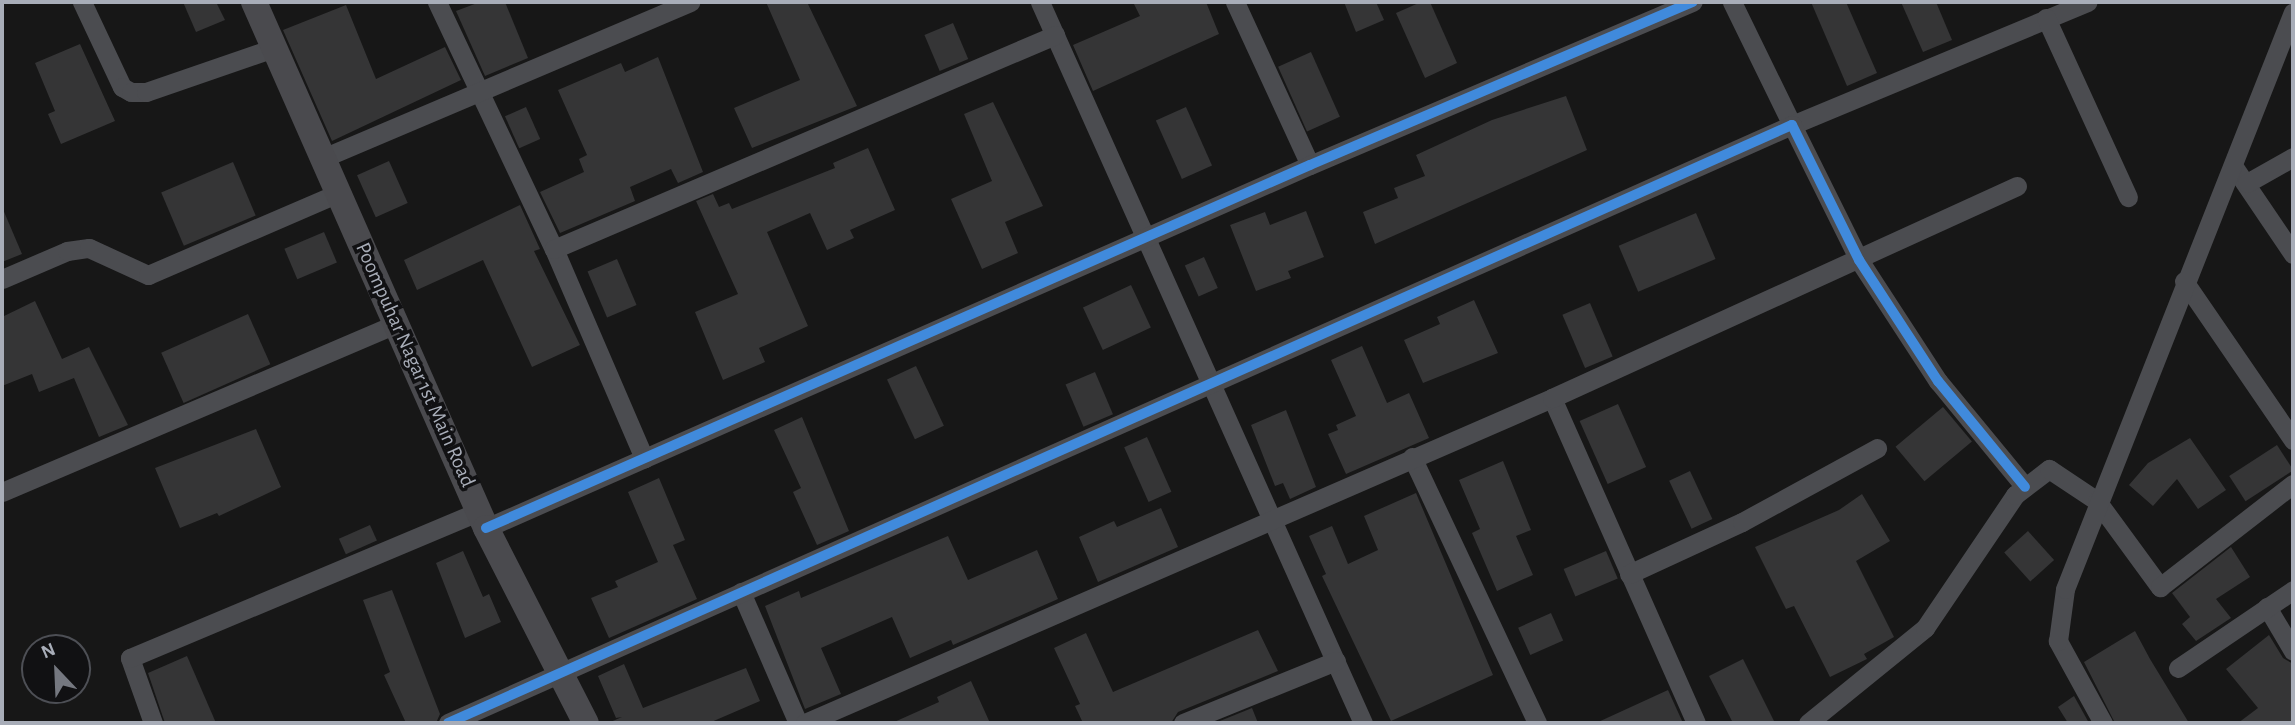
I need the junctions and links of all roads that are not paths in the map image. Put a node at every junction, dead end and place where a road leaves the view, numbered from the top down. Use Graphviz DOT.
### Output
graph roads {
  1 [pos="82,2"];
  2 [pos="254,2"];
  3 [pos="437,2"];
  4 [pos="690,2"];
  5 [pos="1040,2"];
  6 [pos="1235,2"];
  7 [pos="1693,2"];
  8 [pos="1731,2"];
  9 [pos="2087,2"];
  10 [pos="2293,12"];
  11 [pos="2046,18"];
  12 [pos="1055,35"];
  13 [pos="274,48"];
  14 [pos="476,91"];
  15 [pos="1792,125"];
  16 [pos="2293,157"];
  17 [pos="323,158"];
  18 [pos="1310,165"];
  19 [pos="2234,167"];
  20 [pos="2247,183"];
  21 [pos="2017,186"];
  22 [pos="338,192"];
  23 [pos="2128,197"];
  24 [pos="1146,237"];
  25 [pos="554,249"];
  26 [pos="2293,254"];
  27 [pos="1859,260"];
  28 [pos="2,279"];
  29 [pos="2184,281"];
  30 [pos="397,324"];
  31 [pos="1210,385"];
  32 [pos="1552,398"];
  33 [pos="2293,440"];
  34 [pos="1877,448"];
  35 [pos="1412,457"];
  36 [pos="644,458"];
  37 [pos="2293,484"];
  38 [pos="2025,487"];
  39 [pos="2,492"];
  40 [pos="2097,501"];
  41 [pos="1270,518"];
  42 [pos="483,519"];
  43 [pos="1629,574"];
  44 [pos="2293,590"];
  45 [pos="741,592"];
  46 [pos="2267,607"];
  47 [pos="2293,651"];
  48 [pos="1336,661"];
  49 [pos="2178,668"];
  50 [pos="559,672"];
  51 [pos="153,723"];
  52 [pos="448,723"];
  53 [pos="586,723"];
  54 [pos="798,723"];
  55 [pos="805,723"];
  56 [pos="1184,723"];
  57 [pos="1363,723"];
  58 [pos="1537,723"];
  59 [pos="1696,723"];
  60 [pos="1808,723"];
  61 [pos="2104,723"];
  1 -- 13 [label="street"];
  2 -- 13 [label="main road, Poompuhar Nagar 1st Main Road"];
  3 -- 14 [label="street"];
  4 -- 14 [label="street"];
  5 -- 12 [label="street"];
  6 -- 18 [label="street"];
  7 -- 18 [label="street"];
  8 -- 15 [label="street"];
  9 -- 11 [label="street"];
  10 -- 19 [label="street"];
  11 -- 15 [label="street"];
  11 -- 23 [label="street"];
  12 -- 24 [label="street"];
  12 -- 25 [label="street"];
  13 -- 17 [label="main road, Poompuhar Nagar 1st Main Road"];
  14 -- 17 [label="street"];
  14 -- 25 [label="street"];
  15 -- 27 [label="street"];
  15 -- 31 [label="street"];
  16 -- 20 [label="street"];
  17 -- 22 [label="main road, Poompuhar Nagar 1st Main Road"];
  18 -- 24 [label="street"];
  19 -- 20 [label="street"];
  19 -- 29 [label="street"];
  20 -- 26 [label="street"];
  21 -- 27 [label="street"];
  22 -- 28 [label="street"];
  22 -- 30 [label="main road, Poompuhar Nagar 1st Main Road"];
  24 -- 31 [label="street"];
  24 -- 36 [label="street"];
  25 -- 36 [label="street"];
  27 -- 32 [label="street"];
  27 -- 38 [label="street"];
  29 -- 33 [label="street"];
  29 -- 40 [label="street"];
  30 -- 39 [label="street"];
  30 -- 42 [label="main road, Poompuhar Nagar 1st Main Road"];
  31 -- 41 [label="street"];
  31 -- 45 [label="street"];
  32 -- 35 [label="street"];
  32 -- 43 [label="street"];
  34 -- 43 [label="street"];
  35 -- 41 [label="street"];
  35 -- 58 [label="street"];
  36 -- 42 [label="street"];
  37 -- 40 [label="street"];
  38 -- 40 [label="street"];
  38 -- 60 [label="street"];
  40 -- 61 [label="street"];
  41 -- 48 [label="street"];
  41 -- 55 [label="street"];
  42 -- 50 [label="main road, Poompuhar Nagar 1st Main Road"];
  42 -- 51 [label="street"];
  43 -- 59 [label="street"];
  44 -- 46 [label="street"];
  45 -- 50 [label="street"];
  45 -- 54 [label="street"];
  46 -- 47 [label="street"];
  46 -- 49 [label="street"];
  48 -- 56 [label="street"];
  48 -- 57 [label="street"];
  50 -- 52 [label="street"];
  50 -- 53 [label="main road, Poompuhar Nagar 1st Main Road"];
}
